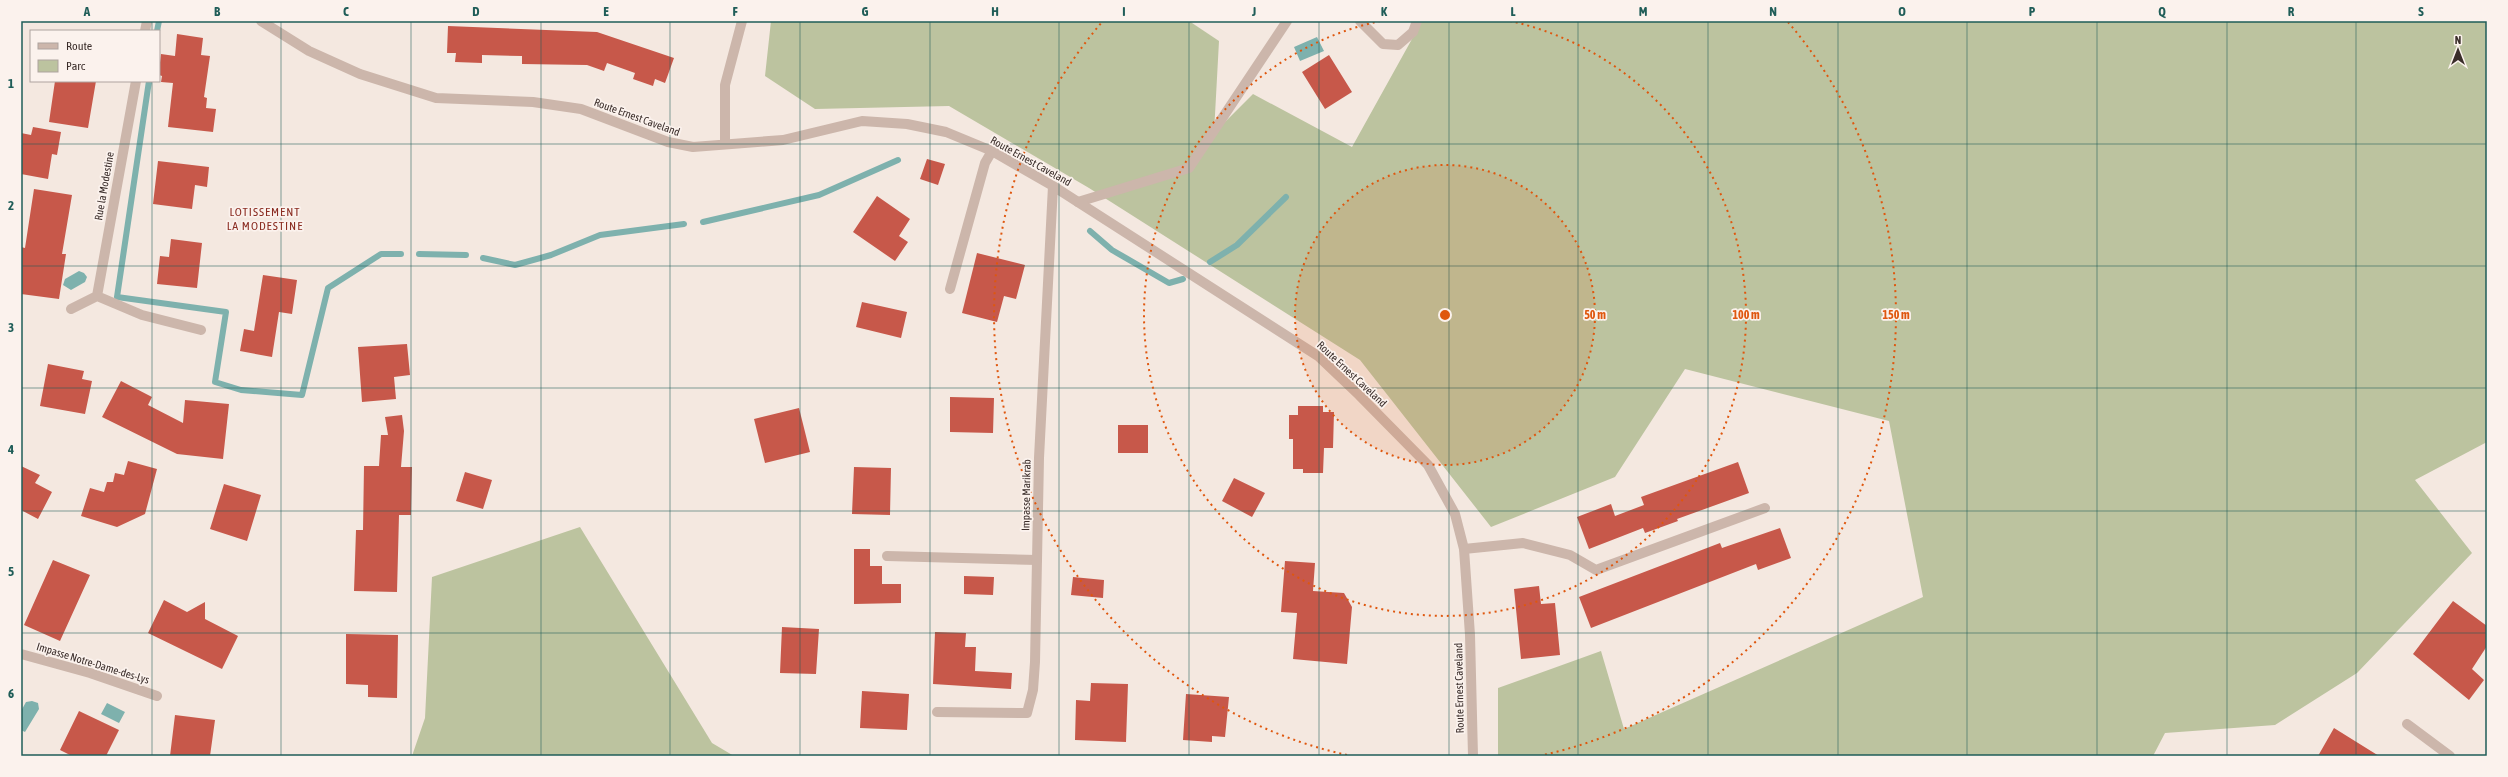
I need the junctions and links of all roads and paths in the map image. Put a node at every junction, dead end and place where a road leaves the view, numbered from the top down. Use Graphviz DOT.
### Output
graph roads {
  1 [pos="261,21"];
  2 [pos="742,21"];
  3 [pos="1287,21"];
  4 [pos="1360,21"];
  5 [pos="1418,21"];
  6 [pos="136,82"];
  7 [pos="725,143"];
  8 [pos="992,151"];
  9 [pos="1053,186"];
  10 [pos="1078,202"];
  11 [pos="950,289"];
  12 [pos="97,296"];
  13 [pos="70,309"];
  14 [pos="200,330"];
  15 [pos="1765,508"];
  16 [pos="1464,548"];
  17 [pos="887,556"];
  18 [pos="1037,560"];
  19 [pos="21,654"];
  20 [pos="157,696"];
  21 [pos="936,712"];
  22 [pos="2407,724"];
  23 [pos="1473,756"];
  24 [pos="2450,756"];
  1 -- 7 [label="street, Route Ernest Caveland"];
  2 -- 7 [label="street"];
  3 -- 10 [label="street"];
  4 -- 5 [label="street"];
  6 -- 12 [label="street, Rue la Modestine"];
  7 -- 8 [label="street, Route Ernest Caveland"];
  8 -- 9 [label="street, Route Ernest Caveland"];
  8 -- 11 [label="street"];
  9 -- 10 [label="street, Route Ernest Caveland"];
  9 -- 18 [label="street, Impasse Marikrab"];
  10 -- 16 [label="street, Route Ernest Caveland"];
  12 -- 13 [label="street"];
  12 -- 14 [label="street"];
  15 -- 16 [label="street"];
  16 -- 23 [label="street, Route Ernest Caveland"];
  17 -- 18 [label="street"];
  18 -- 21 [label="street, Impasse Marikrab"];
  19 -- 20 [label="street, Impasse Notre-Dame-des-Lys"];
  22 -- 24 [label="street"];
}
